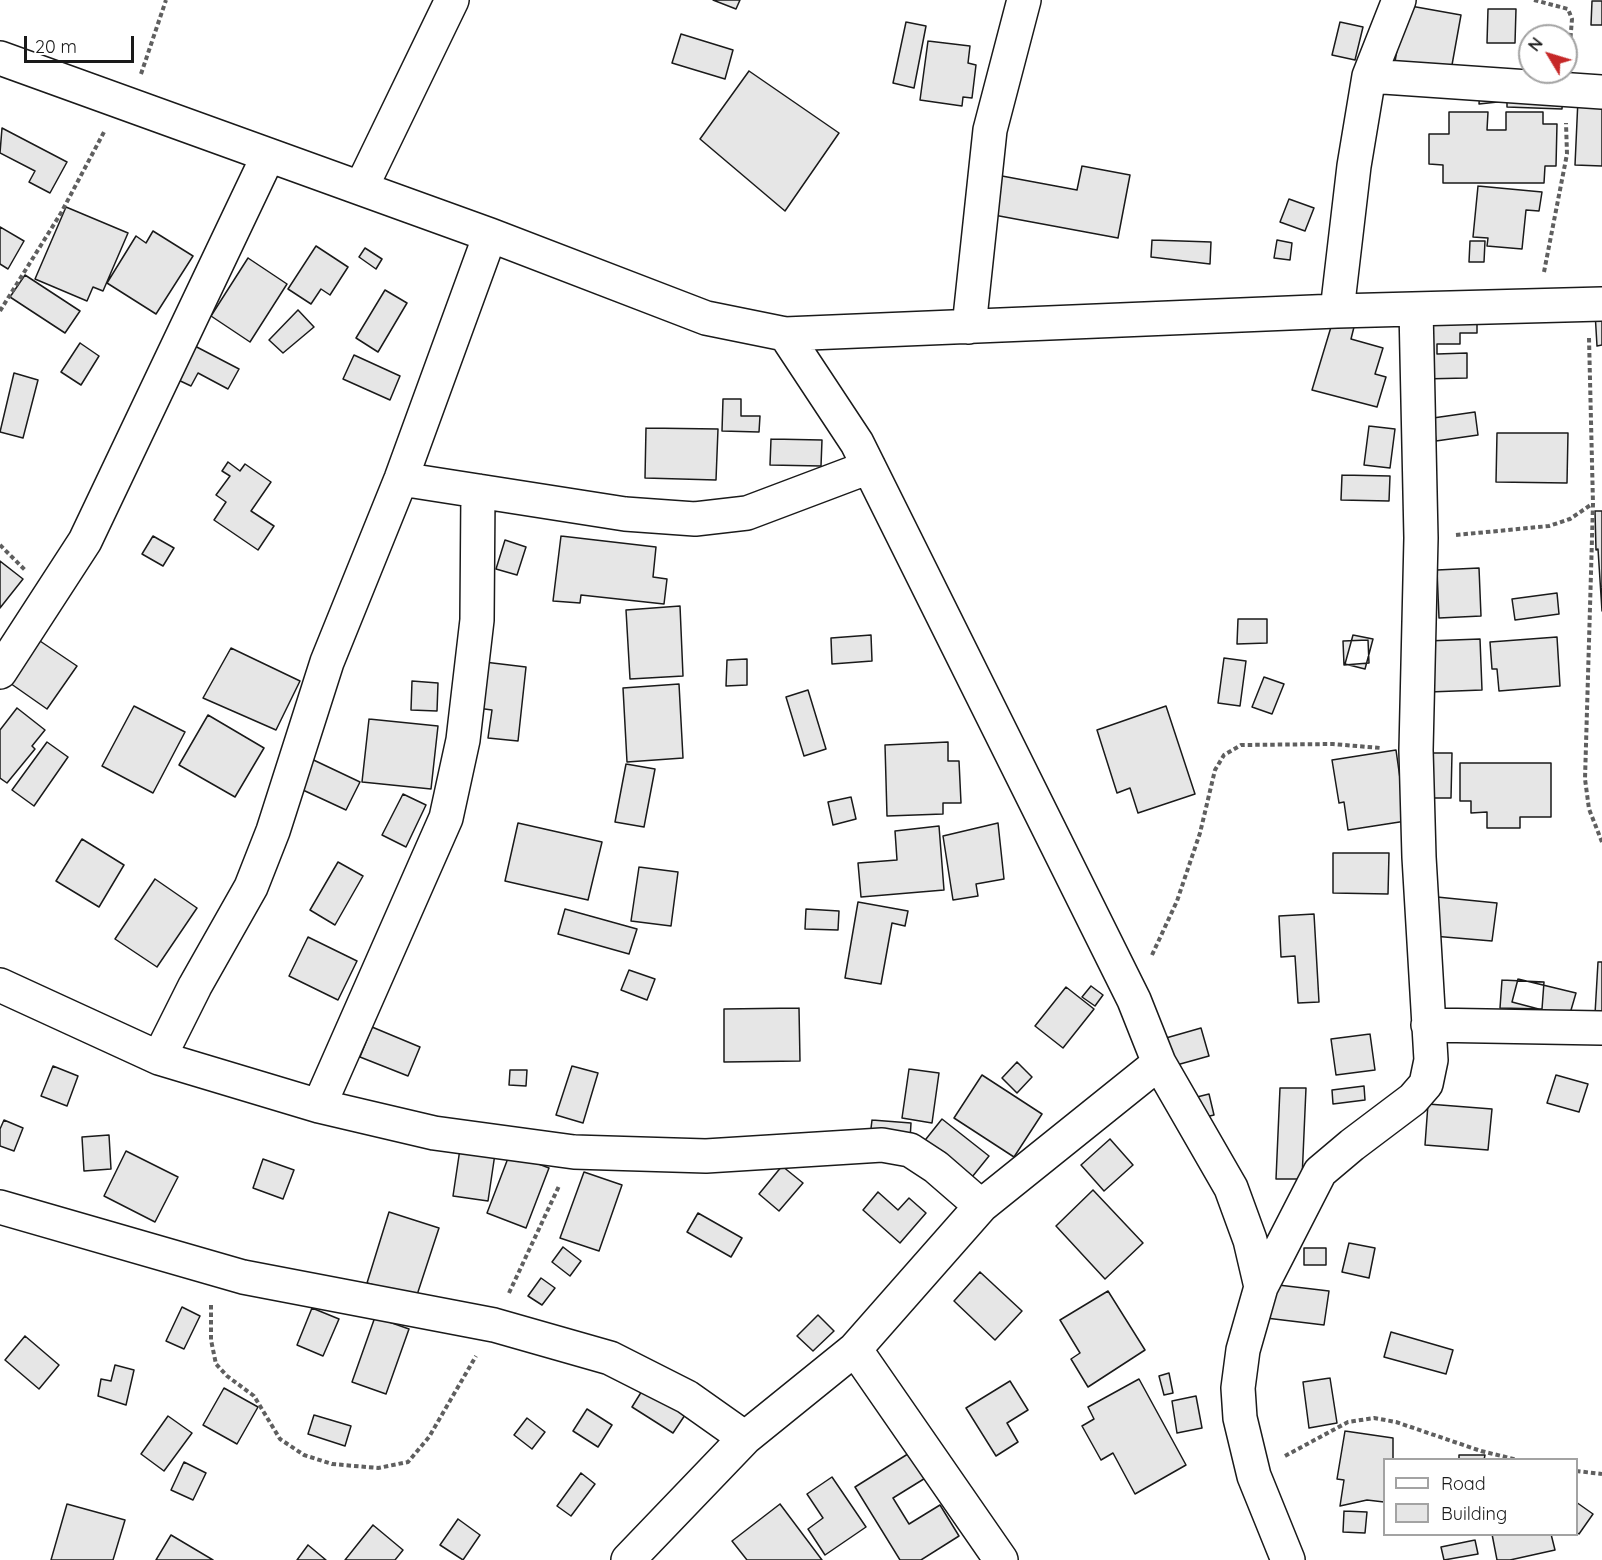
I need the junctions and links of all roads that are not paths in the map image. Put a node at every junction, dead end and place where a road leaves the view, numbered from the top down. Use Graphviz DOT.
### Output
graph roads {
  1 [pos="452,0"];
  2 [pos="1024,0"];
  3 [pos="1399,0"];
  4 [pos="0,58"];
  5 [pos="1369,76"];
  6 [pos="1602,93"];
  7 [pos="268,156"];
  8 [pos="361,188"];
  9 [pos="490,235"];
  10 [pos="1595,304"];
  11 [pos="1416,309"];
  12 [pos="1337,311"];
  13 [pos="969,327"];
  14 [pos="785,334"];
  15 [pos="869,467"];
  16 [pos="401,479"];
  17 [pos="478,491"];
  18 [pos="0,672"];
  19 [pos="0,985"];
  20 [pos="1428,1025"];
  21 [pos="1602,1028"];
  22 [pos="159,1058"];
  23 [pos="1159,1063"];
  24 [pos="319,1106"];
  25 [pos="981,1206"];
  26 [pos="0,1207"];
  27 [pos="1261,1287"];
  28 [pos="855,1349"];
  29 [pos="745,1438"];
  30 [pos="628,1560"];
  31 [pos="1000,1560"];
  32 [pos="1288,1560"];
  1 -- 8 [label="street"];
  2 -- 13 [label="street"];
  3 -- 5 [label="street"];
  4 -- 7 [label="street"];
  5 -- 6 [label="street"];
  5 -- 12 [label="street"];
  7 -- 8 [label="street"];
  7 -- 18 [label="street"];
  8 -- 9 [label="street"];
  9 -- 14 [label="street"];
  9 -- 16 [label="street"];
  10 -- 11 [label="street"];
  11 -- 12 [label="street"];
  11 -- 20 [label="street"];
  12 -- 13 [label="street"];
  13 -- 14 [label="street"];
  14 -- 15 [label="street"];
  15 -- 17 [label="street"];
  15 -- 23 [label="street"];
  16 -- 17 [label="street"];
  16 -- 22 [label="street"];
  17 -- 24 [label="street"];
  19 -- 22 [label="street"];
  20 -- 21 [label="street"];
  20 -- 27 [label="street"];
  22 -- 24 [label="street"];
  23 -- 25 [label="street"];
  23 -- 27 [label="street"];
  24 -- 25 [label="street"];
  25 -- 28 [label="street"];
  26 -- 29 [label="street"];
  27 -- 32 [label="street"];
  28 -- 29 [label="street"];
  28 -- 31 [label="street"];
  29 -- 30 [label="street"];
}
